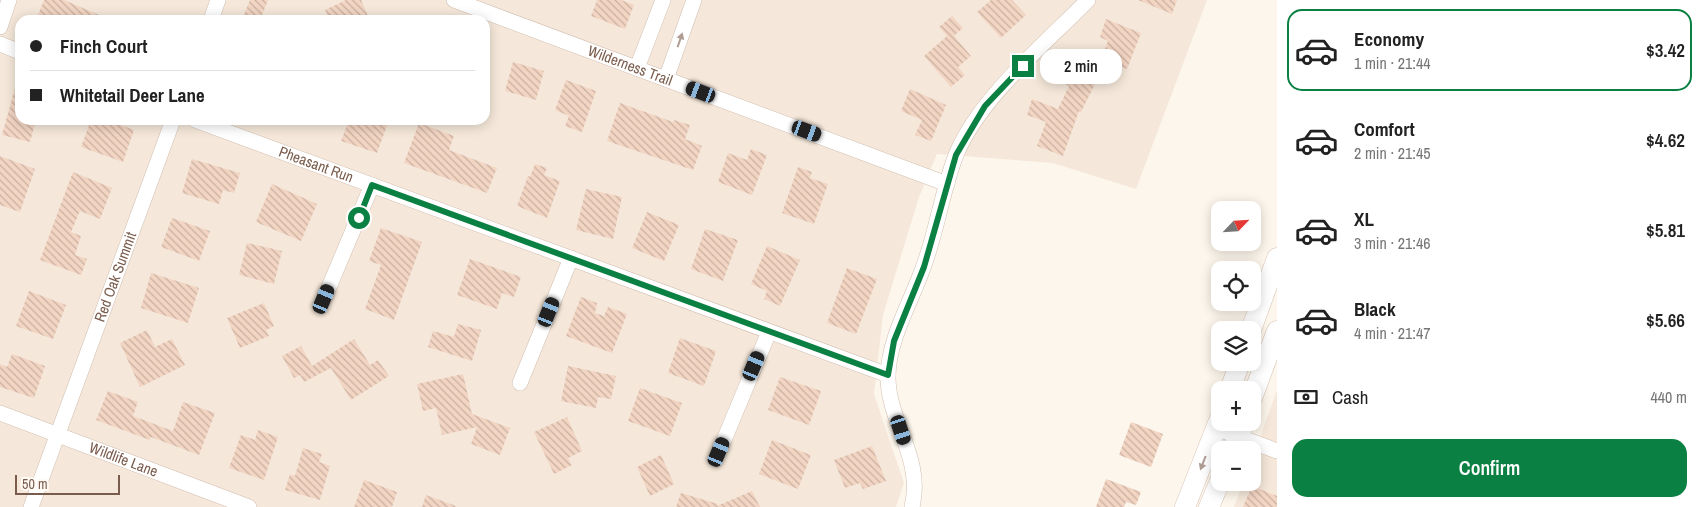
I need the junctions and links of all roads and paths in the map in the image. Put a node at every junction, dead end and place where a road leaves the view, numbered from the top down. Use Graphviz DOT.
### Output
graph roads {
  1 [pos="10,0"];
  2 [pos="218,0"];
  3 [pos="454,0"];
  4 [pos="663,0"];
  5 [pos="694,0"];
  6 [pos="1088,0"];
  7 [pos="213,15"];
  8 [pos="0,27"];
  9 [pos="0,44"];
  10 [pos="15,50"];
  11 [pos="637,68"];
  12 [pos="666,79"];
  13 [pos="171,125"];
  14 [pos="209,125"];
  15 [pos="948,184"];
  16 [pos="372,185"];
  17 [pos="571,258"];
  18 [pos="1277,258"];
  19 [pos="324,299"];
  20 [pos="1254,321"];
  21 [pos="1277,331"];
  22 [pos="769,332"];
  23 [pos="888,375"];
  24 [pos="1258,381"];
  25 [pos="520,383"];
  26 [pos="0,413"];
  27 [pos="1215,431"];
  28 [pos="58,434"];
  29 [pos="1238,436"];
  30 [pos="1277,451"];
  31 [pos="719,452"];
  32 [pos="1216,491"];
  33 [pos="31,507"];
  34 [pos="249,507"];
  35 [pos="912,507"];
  36 [pos="1185,507"];
  37 [pos="1209,507"];
  1 -- 8 [label="street"];
  2 -- 7 [label="street"];
  3 -- 11 [label="street, Wilderness Trail"];
  4 -- 11 [label="street"];
  12 -- 5 [label="street, one-way"];
  6 -- 15 [label="street"];
  9 -- 10 [label="street"];
  11 -- 12 [label="street, Wilderness Trail"];
  12 -- 15 [label="street, Wilderness Trail"];
  13 -- 28 [label="street, Red Oak Summit"];
  14 -- 16 [label="street, Pheasant Run"];
  15 -- 23 [label="street"];
  16 -- 17 [label="street, Pheasant Run"];
  16 -- 19 [label="street"];
  17 -- 22 [label="street, Pheasant Run"];
  17 -- 25 [label="street"];
  18 -- 20 [label="main road"];
  21 -- 24 [label="main road"];
  22 -- 23 [label="street, Pheasant Run"];
  22 -- 31 [label="street"];
  23 -- 35 [label="street"];
  26 -- 28 [label="street, Wildlife Lane"];
  27 -- 36 [label="main road, one-way"];
  28 -- 33 [label="street, Red Oak Summit"];
  28 -- 34 [label="street, Wildlife Lane"];
  29 -- 30 [label="street"];
  32 -- 37 [label="main road"];
}
